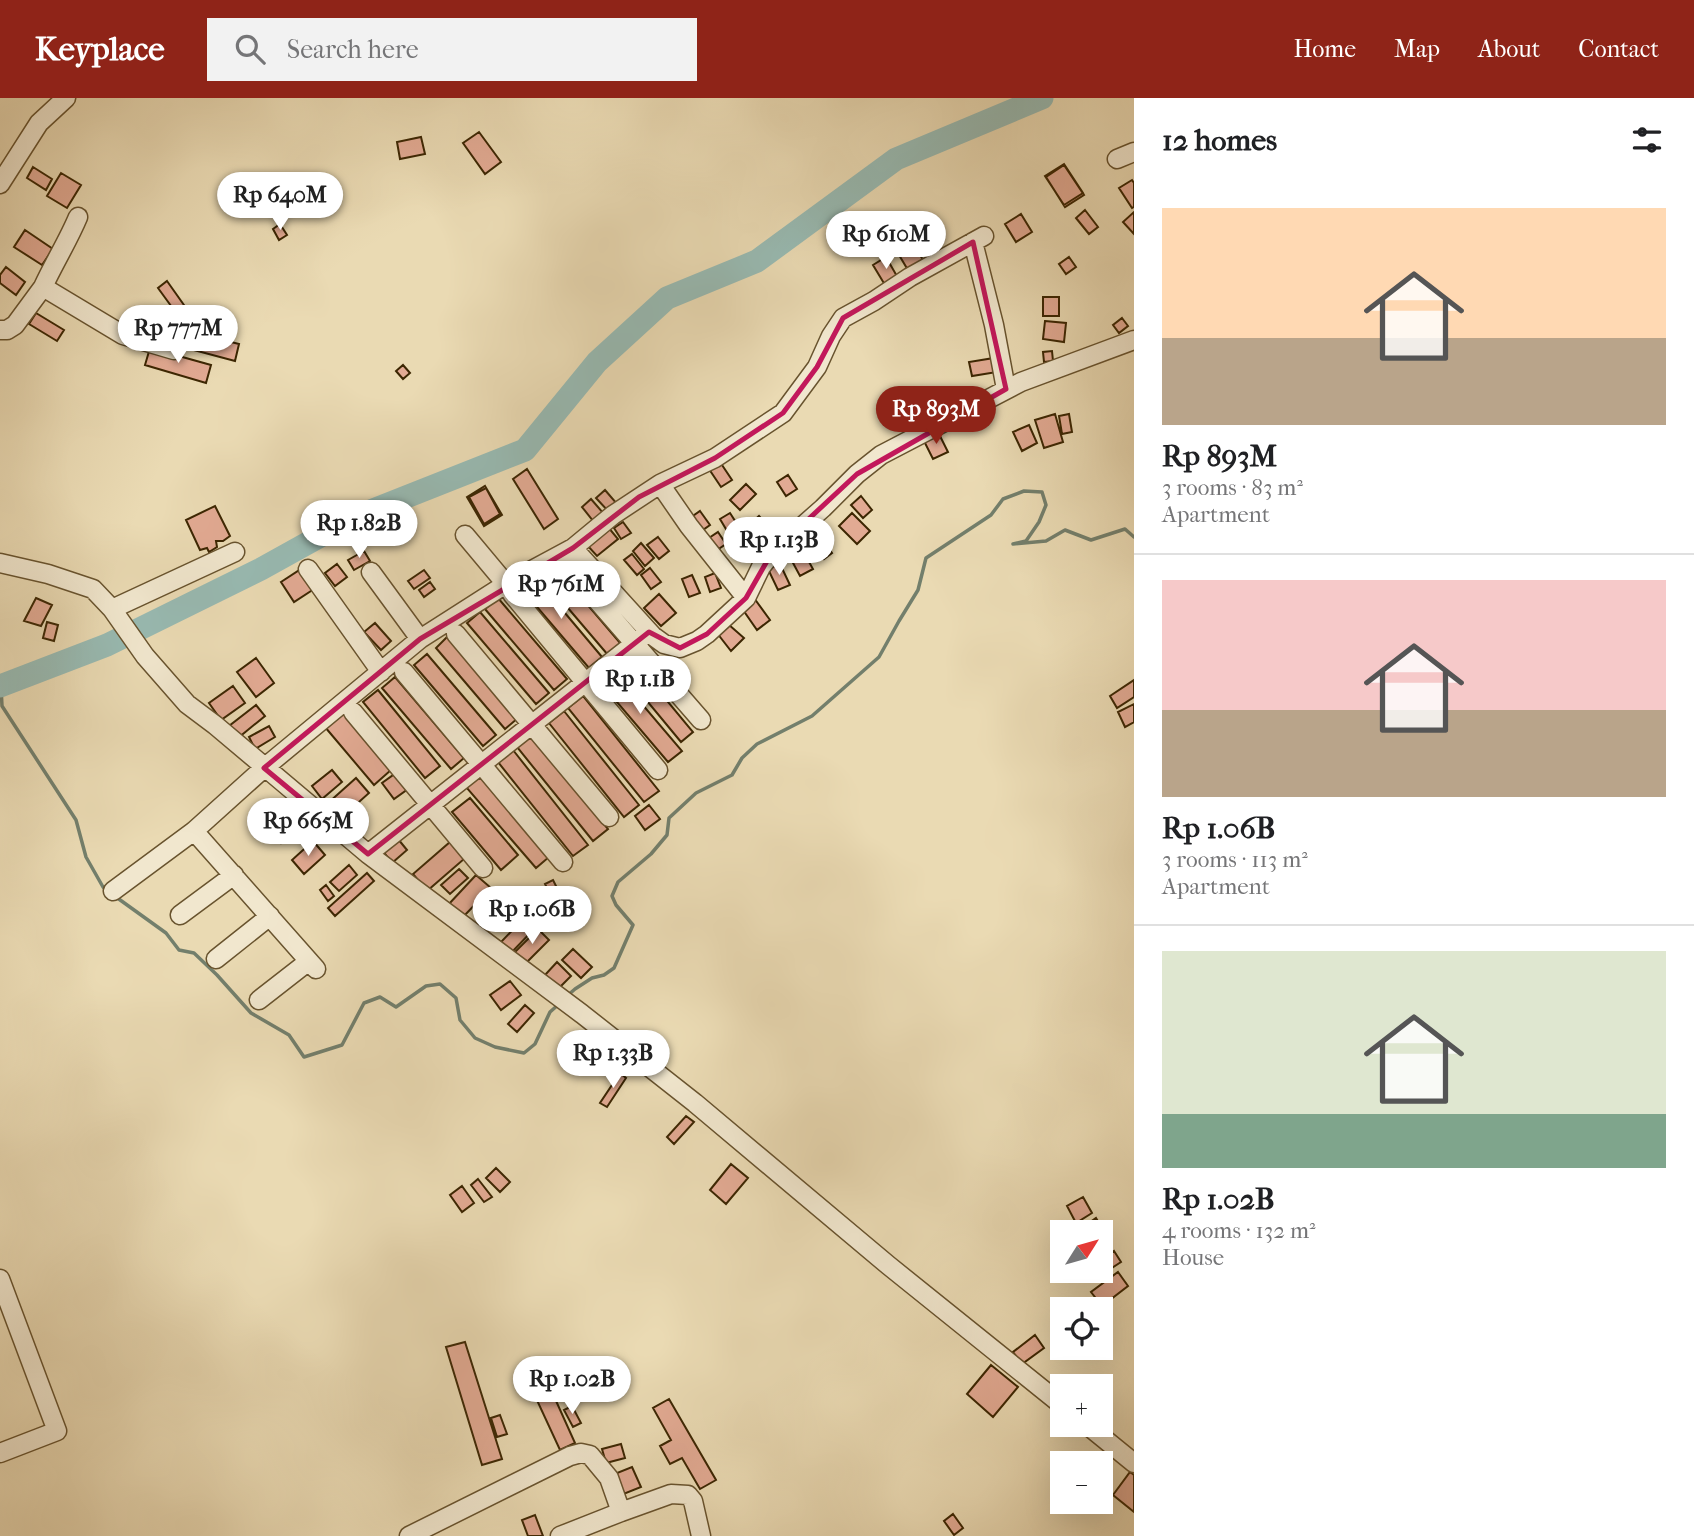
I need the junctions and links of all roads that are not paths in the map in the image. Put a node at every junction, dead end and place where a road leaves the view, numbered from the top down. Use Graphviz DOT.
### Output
graph roads {
  1 [pos="66,98"];
  2 [pos="1134,152"];
  3 [pos="1117,159"];
  4 [pos="0,184"];
  5 [pos="78,217"];
  6 [pos="43,287"];
  7 [pos="0,330"];
  8 [pos="1134,340"];
  9 [pos="174,350"];
  10 [pos="1006,389"];
  11 [pos="660,484"];
  12 [pos="465,535"];
  13 [pos="573,548"];
  14 [pos="235,552"];
  15 [pos="0,564"];
  16 [pos="568,567"];
  17 [pos="308,569"];
  18 [pos="371,572"];
  19 [pos="509,589"];
  20 [pos="746,598"];
  21 [pos="117,615"];
  22 [pos="649,632"];
  23 [pos="456,634"];
  24 [pos="420,639"];
  25 [pos="635,644"];
  26 [pos="381,672"];
  27 [pos="404,672"];
  28 [pos="585,683"];
  29 [pos="354,712"];
  30 [pos="701,720"];
  31 [pos="532,725"];
  32 [pos="481,764"];
  33 [pos="264,768"];
  34 [pos="658,770"];
  35 [pos="430,805"];
  36 [pos="609,817"];
  37 [pos="194,831"];
  38 [pos="368,854"];
  39 [pos="563,862"];
  40 [pos="483,868"];
  41 [pos="234,875"];
  42 [pos="113,891"];
  43 [pos="180,915"];
  44 [pos="270,916"];
  45 [pos="216,959"];
  46 [pos="259,1000"];
  47 [pos="0,1279"];
  48 [pos="1050,1395"];
  49 [pos="1102,1437"];
  50 [pos="0,1453"];
  51 [pos="1134,1463"];
  52 [pos="621,1512"];
  53 [pos="409,1536"];
  54 [pos="560,1536"];
  55 [pos="701,1536"];
  1 -- 4 [label="street"];
  2 -- 3 [label="street"];
  5 -- 6 [label="street"];
  6 -- 7 [label="street"];
  6 -- 9 [label="street"];
  8 -- 10 [label="street"];
  10 -- 11 [label="street"];
  10 -- 20 [label="street"];
  11 -- 13 [label="street"];
  11 -- 20 [label="street"];
  12 -- 19 [label="street"];
  13 -- 19 [label="street"];
  13 -- 22 [label="street"];
  14 -- 21 [label="street"];
  15 -- 21 [label="street"];
  16 -- 25 [label="street"];
  17 -- 26 [label="street"];
  18 -- 24 [label="street"];
  19 -- 24 [label="street"];
  19 -- 28 [label="street"];
  20 -- 22 [label="street"];
  21 -- 33 [label="street"];
  22 -- 25 [label="street"];
  23 -- 31 [label="street"];
  24 -- 26 [label="street"];
  25 -- 28 [label="street"];
  25 -- 30 [label="street"];
  26 -- 33 [label="street"];
  27 -- 32 [label="street"];
  28 -- 31 [label="street"];
  28 -- 34 [label="street"];
  29 -- 35 [label="street"];
  31 -- 32 [label="street"];
  31 -- 36 [label="street"];
  32 -- 35 [label="street"];
  32 -- 39 [label="street"];
  33 -- 37 [label="street"];
  33 -- 38 [label="street"];
  35 -- 38 [label="street"];
  35 -- 40 [label="street"];
  37 -- 41 [label="street"];
  37 -- 42 [label="street"];
  38 -- 48 [label="street"];
  41 -- 43 [label="street"];
  41 -- 44 [label="street"];
  44 -- 45 [label="street"];
  44 -- 46 [label="street"];
  47 -- 50 [label="street"];
  49 -- 51 [label="street"];
  52 -- 53 [label="street"];
  52 -- 54 [label="street"];
  52 -- 55 [label="street"];
}
